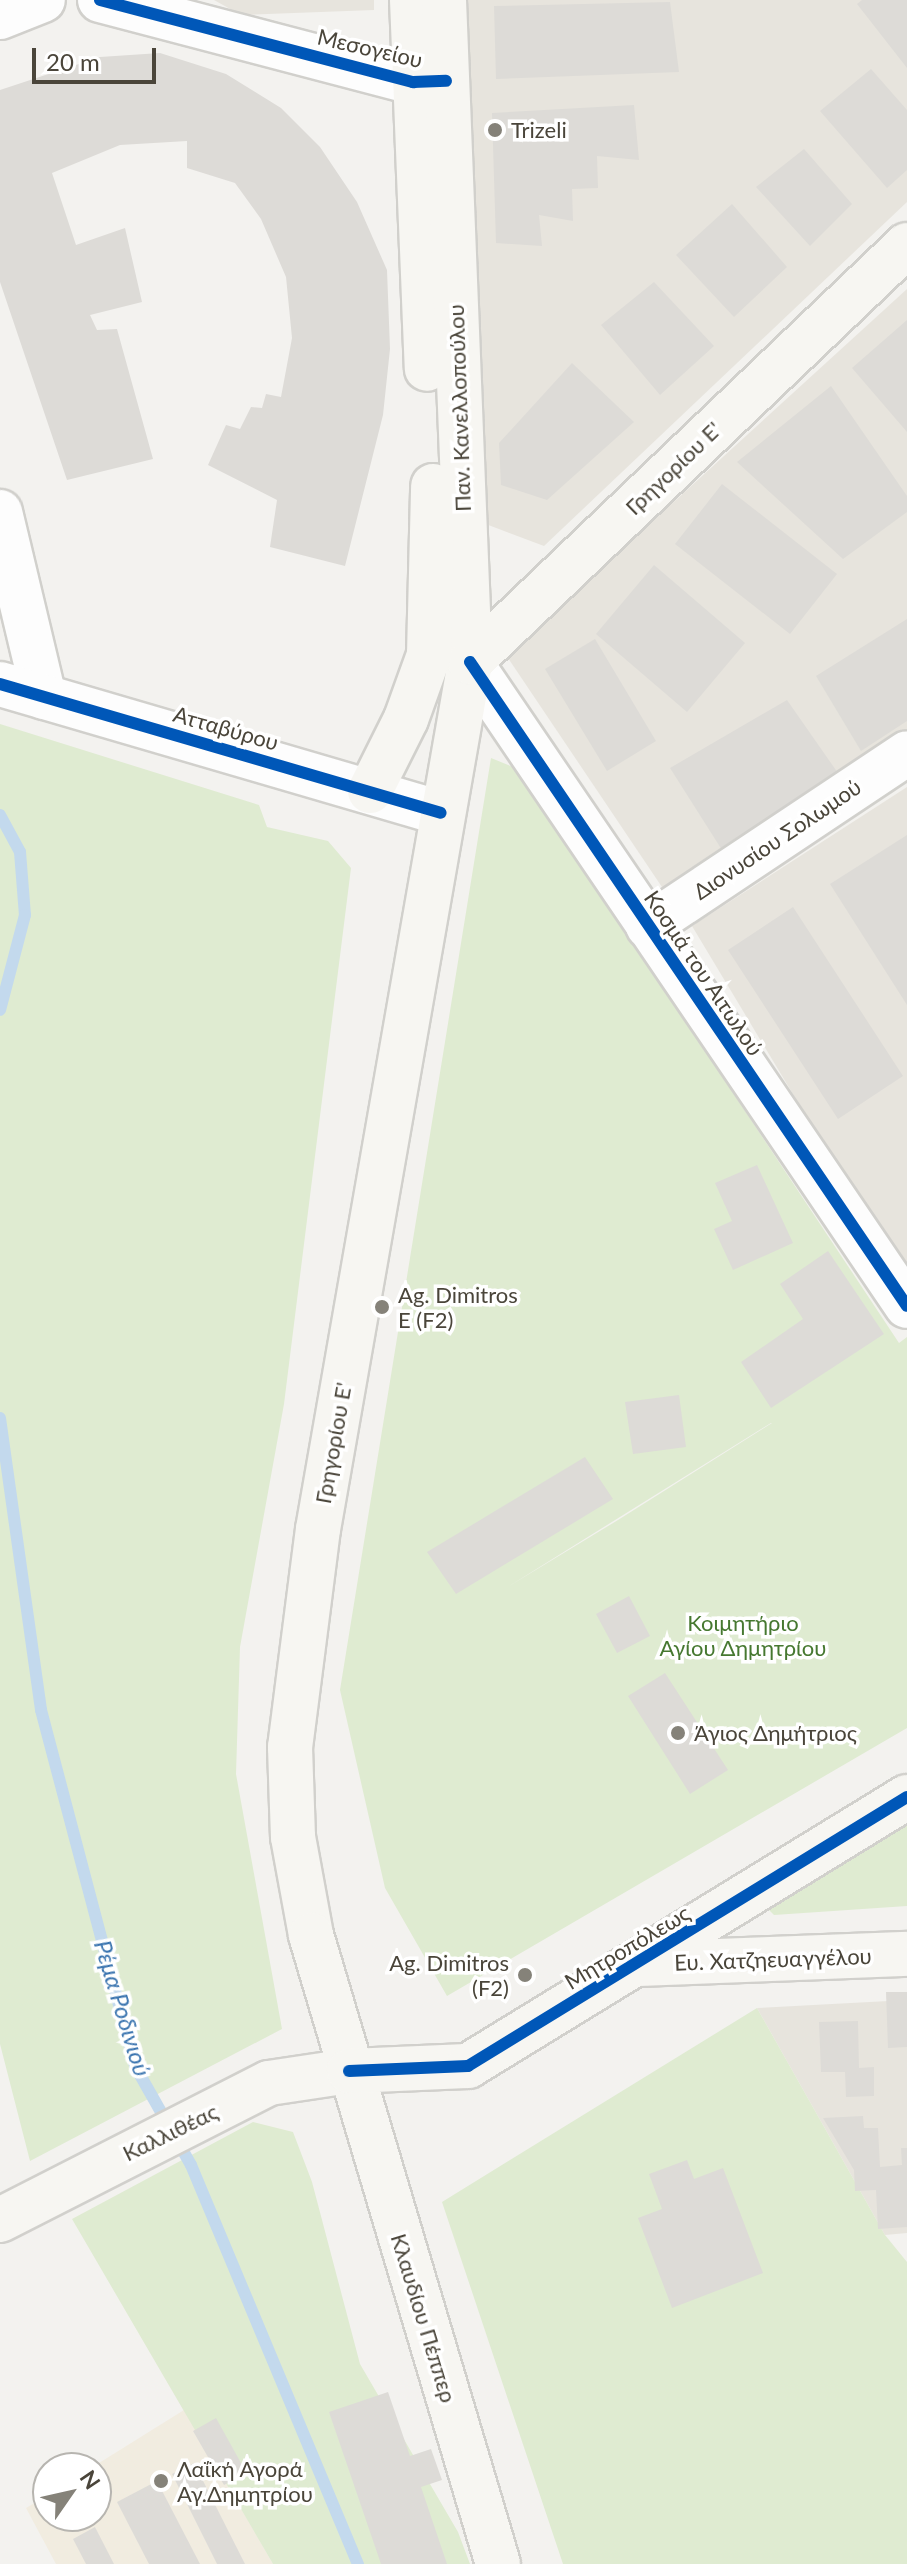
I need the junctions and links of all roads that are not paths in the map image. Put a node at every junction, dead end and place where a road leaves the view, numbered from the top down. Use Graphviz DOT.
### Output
graph roads {
  1 [pos="43,0"];
  2 [pos="100,0"];
  3 [pos="412,0"];
  4 [pos="444,0"];
  5 [pos="0,17"];
  6 [pos="429,82"];
  7 [pos="907,245"];
  8 [pos="0,512"];
  9 [pos="450,658"];
  10 [pos="0,684"];
  11 [pos="44,697"];
  12 [pos="907,753"];
  13 [pos="370,791"];
  14 [pos="440,813"];
  15 [pos="648,926"];
  16 [pos="906,1307"];
  17 [pos="907,1797"];
  18 [pos="907,1954"];
  19 [pos="639,1964"];
  20 [pos="349,2071"];
  21 [pos="0,2220"];
  22 [pos="498,2564"];
  1 -- 5 [label="street"];
  2 -- 6 [label="street, Μεσογείου"];
  3 -- 6 [label="main road, Παν. Κανελλοπούλου"];
  4 -- 6 [label="main road, Παν. Κανελλοπούλου"];
  6 -- 9 [label="main road, Παν. Κανελλοπούλου"];
  7 -- 9 [label="main road, Γρηγορίου Ε'"];
  8 -- 11 [label="street"];
  9 -- 13 [label="main road, Παν. Κανελλοπούλου"];
  9 -- 14 [label="main road, Παν. Κανελλοπούλου"];
  9 -- 15 [label="street, Κοσμά του Αιτωλού"];
  10 -- 11 [label="street, Ατταβύρου"];
  11 -- 13 [label="street, Ατταβύρου"];
  12 -- 15 [label="street, Διονυσίου Σολωμού"];
  13 -- 14 [label="street, Ατταβύρου"];
  14 -- 20 [label="main road, Γρηγορίου Ε'"];
  15 -- 16 [label="street, Κοσμά του Αιτωλού"];
  17 -- 19 [label="main road, Μητροπόλεως"];
  18 -- 19 [label="main road, Ευ. Χατζηευαγγέλου"];
  19 -- 20 [label="main road, Μητροπόλεως"];
  20 -- 21 [label="main road, Καλλιθέας"];
  20 -- 22 [label="main road, Κλαυδίου Πέππερ"];
}
